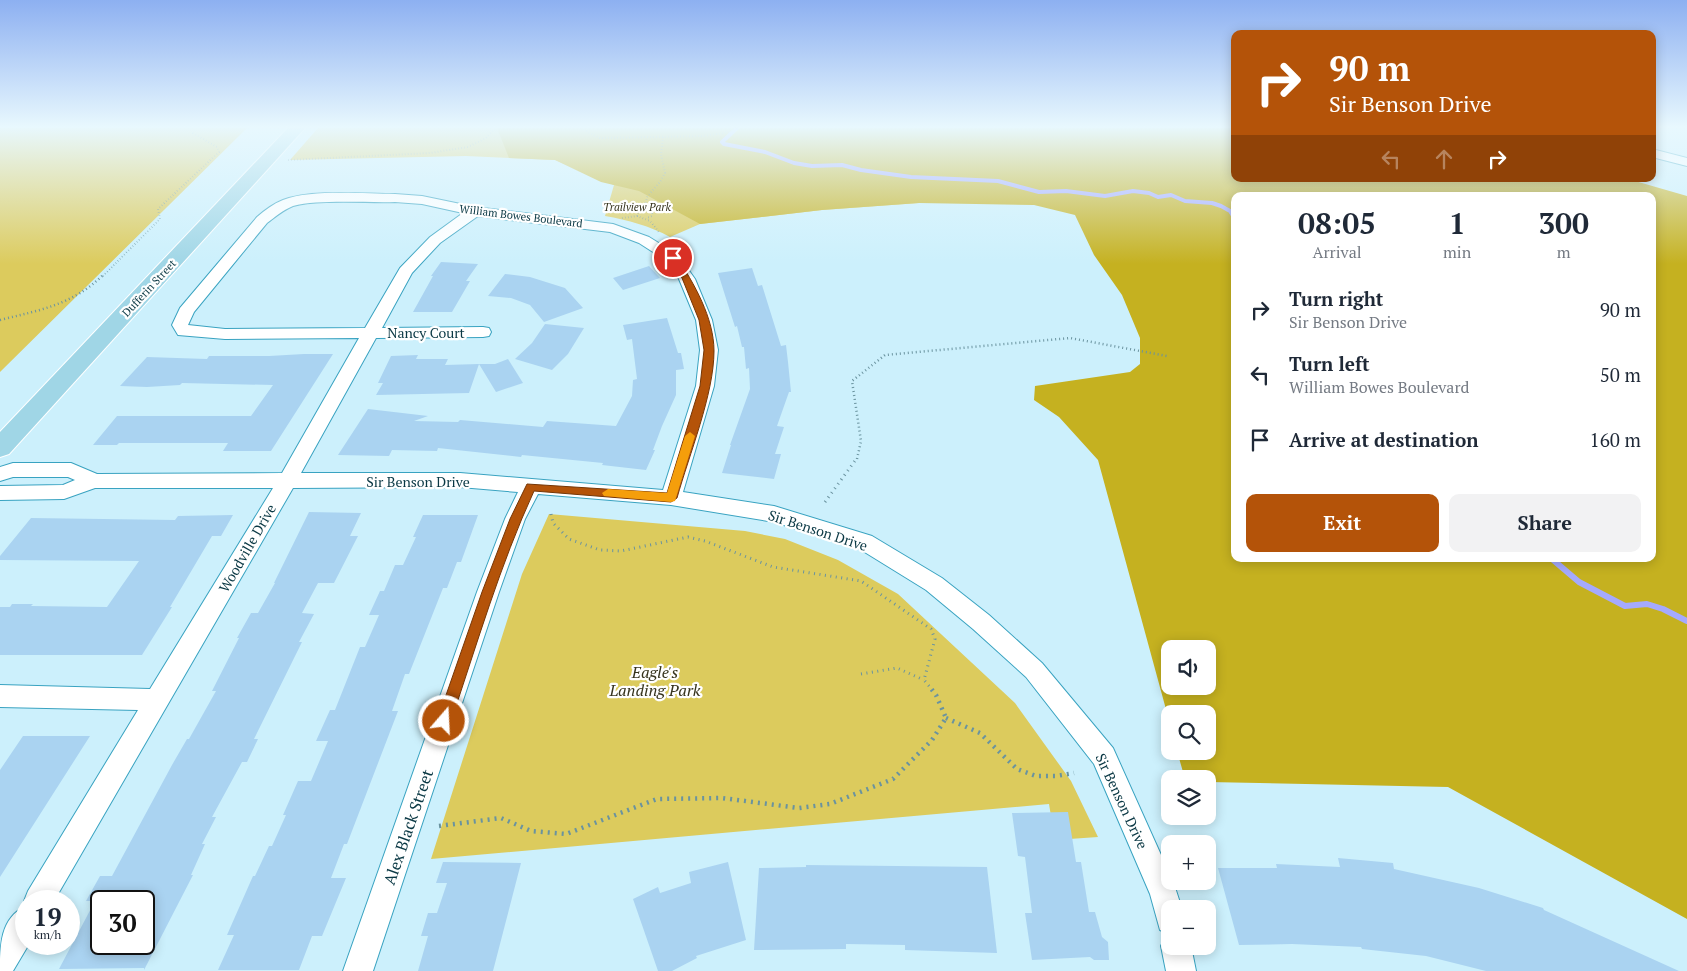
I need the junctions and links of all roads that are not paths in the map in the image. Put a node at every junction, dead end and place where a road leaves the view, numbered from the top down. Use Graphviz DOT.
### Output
graph roads {
  1 [pos="255,173"];
  2 [pos="475,211"];
  3 [pos="370,332"];
  4 [pos="483,332"];
  5 [pos="0,448"];
  6 [pos="0,474"];
  7 [pos="94,481"];
  8 [pos="287,481"];
  9 [pos="531,487"];
  10 [pos="0,493"];
  11 [pos="671,498"];
  12 [pos="0,696"];
  13 [pos="158,700"];
  14 [pos="45,890"];
  15 [pos="1165,900"];
  16 [pos="15,940"];
  17 [pos="1178,955"];
  18 [pos="0,965"];
  19 [pos="358,971"];
  20 [pos="1181,971"];
  1 -- 5 [label="main road, Dufferin Street"];
  2 -- 3 [label="street, Woodville Drive"];
  2 -- 3 [label="street, William Bowes Boulevard"];
  2 -- 11 [label="street, William Bowes Boulevard"];
  3 -- 4 [label="street, Nancy Court"];
  3 -- 8 [label="street, Woodville Drive"];
  6 -- 7 [label="street, Sir Benson Drive"];
  7 -- 8 [label="street, Sir Benson Drive"];
  7 -- 10 [label="street, Sir Benson Drive"];
  8 -- 9 [label="street, Sir Benson Drive"];
  8 -- 13 [label="street, Woodville Drive"];
  9 -- 11 [label="street, Sir Benson Drive"];
  9 -- 19 [label="street, Alex Black Street"];
  11 -- 15 [label="street, Sir Benson Drive"];
  12 -- 13 [label="street"];
  13 -- 14 [label="street, Woodville Drive"];
  16 -- 18 [label="street"];
  17 -- 20 [label="street"];
}
